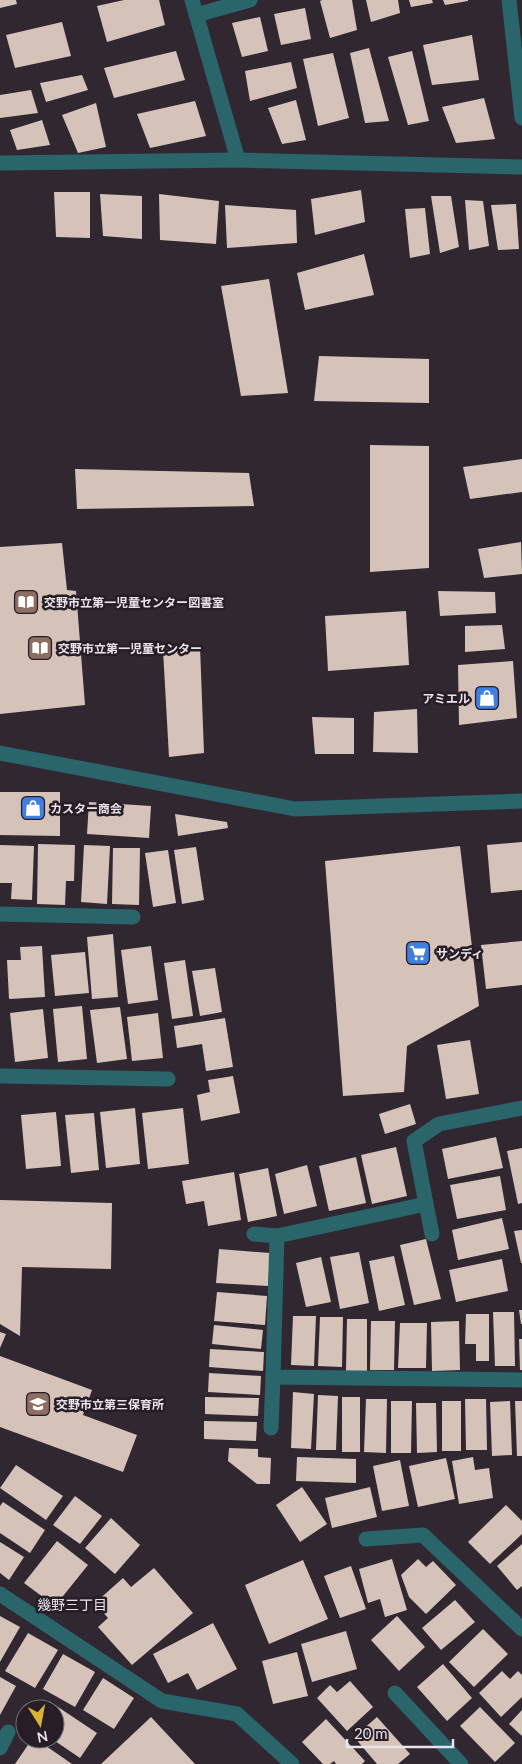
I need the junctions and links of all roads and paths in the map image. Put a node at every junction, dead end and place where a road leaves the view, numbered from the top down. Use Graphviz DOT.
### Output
graph roads {
  1 [pos="250,0"];
  2 [pos="509,0"];
  3 [pos="194,7"];
  4 [pos="522,118"];
  5 [pos="238,160"];
  6 [pos="0,163"];
  7 [pos="522,167"];
  8 [pos="0,753"];
  9 [pos="522,801"];
  10 [pos="0,914"];
  11 [pos="133,917"];
  12 [pos="0,1076"];
  13 [pos="168,1079"];
  14 [pos="522,1108"];
  15 [pos="426,1204"];
  16 [pos="254,1234"];
  17 [pos="432,1234"];
  18 [pos="277,1236"];
  19 [pos="273,1377"];
  20 [pos="522,1380"];
  21 [pos="271,1428"];
  22 [pos="366,1539"];
  23 [pos="0,1594"];
  24 [pos="522,1629"];
  25 [pos="395,1693"];
  26 [pos="8,1732"];
  27 [pos="0,1748"];
  28 [pos="292,1764"];
  29 [pos="461,1764"];
  1 -- 3 [label="street"];
  2 -- 4 [label="street"];
  3 -- 5 [label="street"];
  5 -- 6 [label="street"];
  5 -- 7 [label="street"];
  8 -- 9 [label="street"];
  10 -- 11 [label="street"];
  12 -- 13 [label="street"];
  14 -- 15 [label="street"];
  15 -- 17 [label="street"];
  15 -- 18 [label="street"];
  16 -- 18 [label="street"];
  18 -- 19 [label="street"];
  19 -- 20 [label="street"];
  19 -- 21 [label="street"];
  22 -- 24 [label="street"];
  23 -- 28 [label="street"];
  25 -- 29 [label="street"];
  26 -- 27 [label="street"];
}
